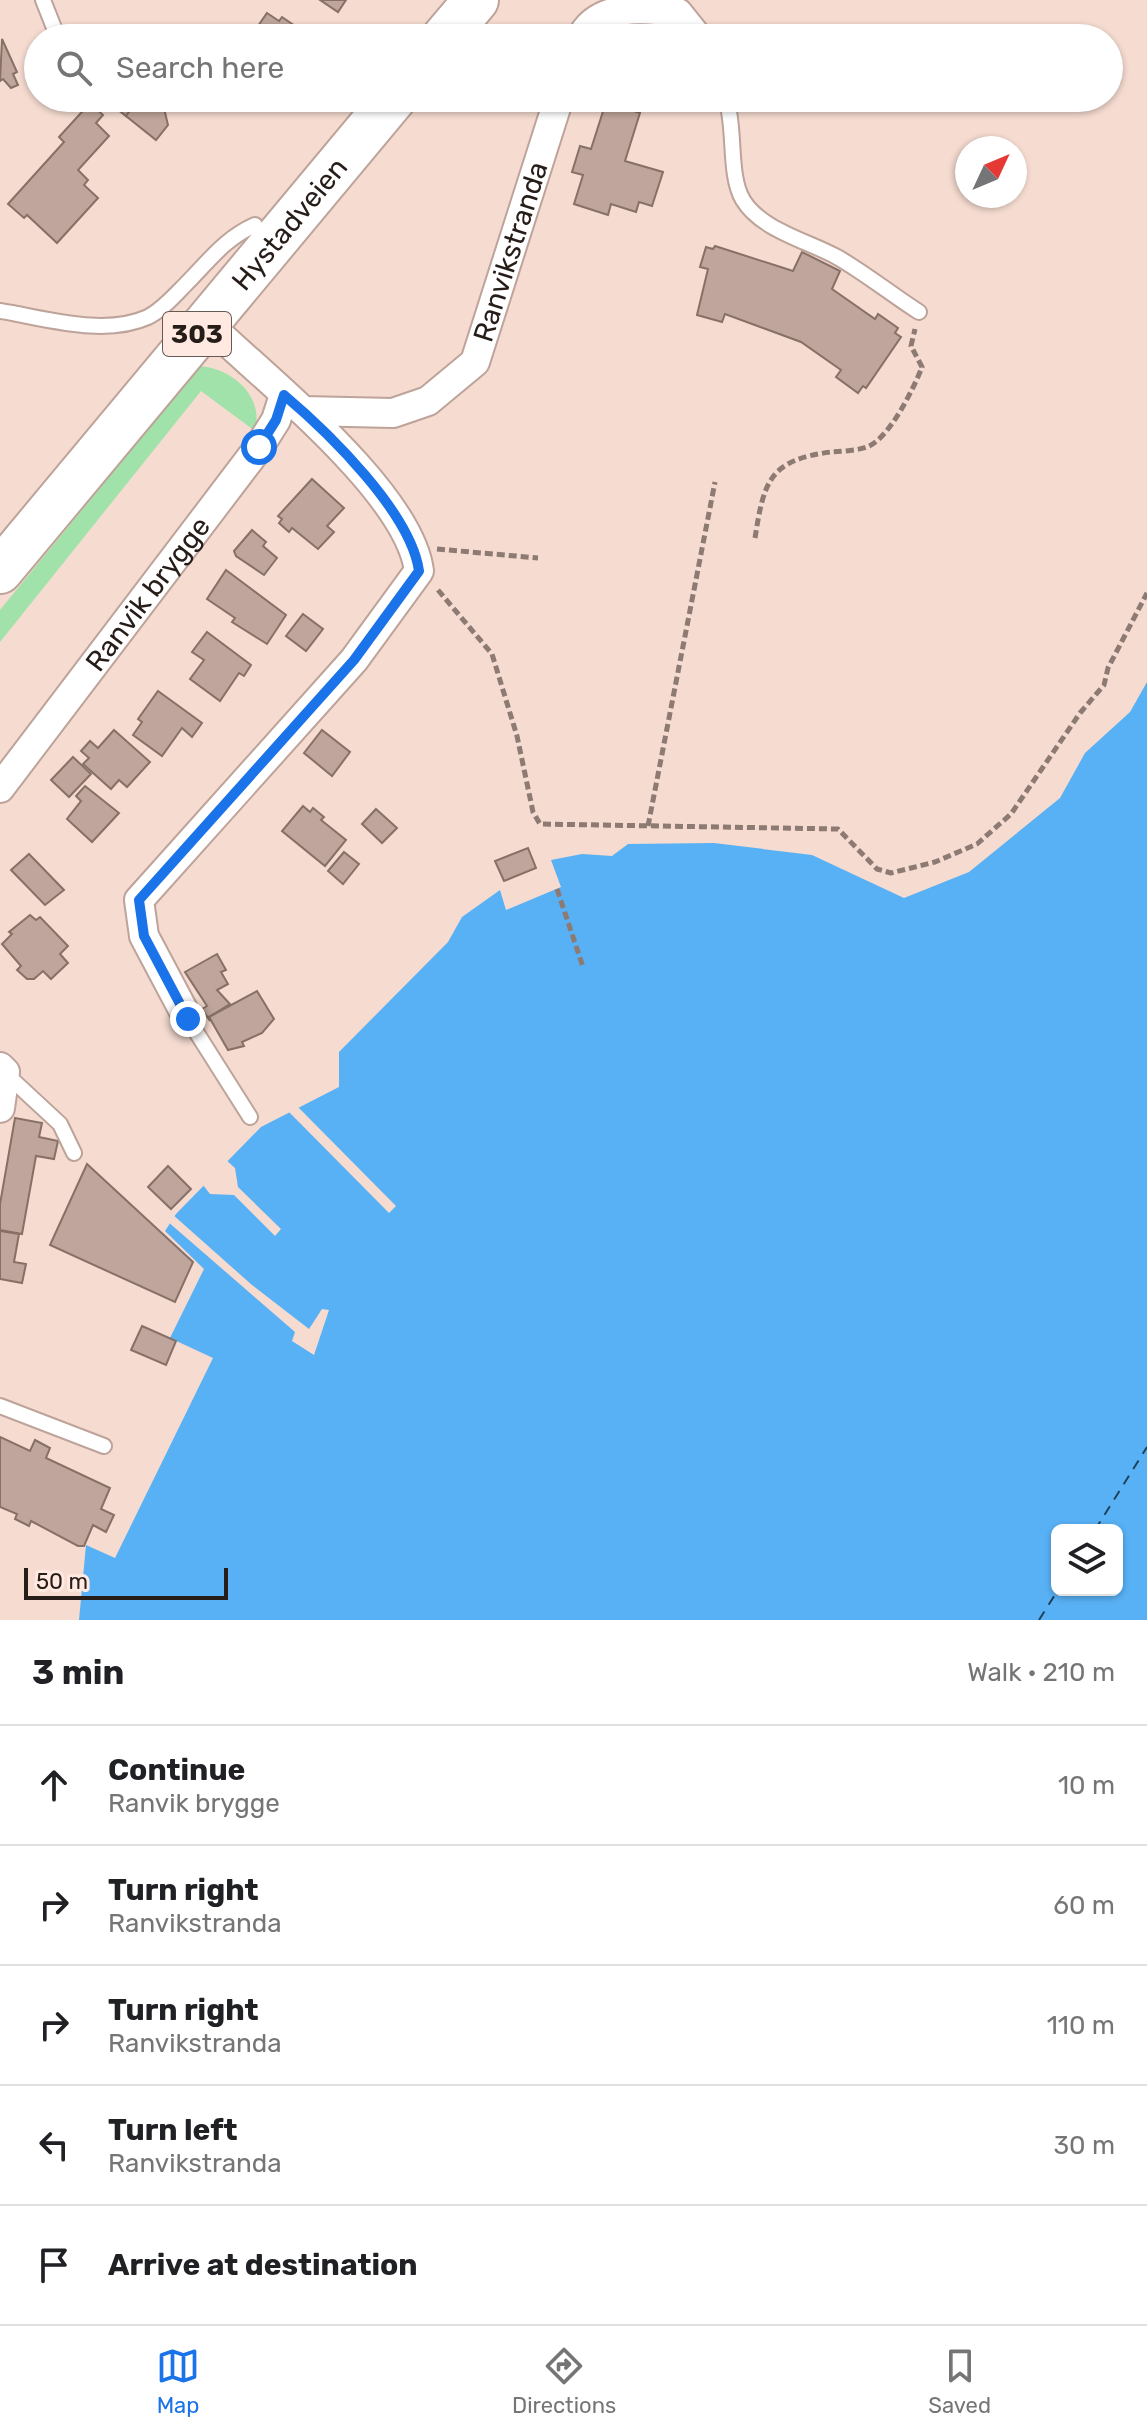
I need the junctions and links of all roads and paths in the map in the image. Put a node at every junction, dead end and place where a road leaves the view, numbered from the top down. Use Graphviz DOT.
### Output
graph roads {
  1 [pos="43,0"];
  2 [pos="476,0"];
  3 [pos="679,7"];
  4 [pos="52,24"];
  5 [pos="456,24"];
  6 [pos="590,24"];
  7 [pos="382,112"];
  8 [pos="555,112"];
  9 [pos="730,112"];
  10 [pos="255,225"];
  11 [pos="0,311"];
  12 [pos="919,312"];
  13 [pos="207,323"];
  14 [pos="294,403"];
  15 [pos="715,482"];
  16 [pos="755,538"];
  17 [pos="448,549"];
  18 [pos="538,558"];
  19 [pos="0,571"];
  20 [pos="419,571"];
  21 [pos="1147,593"];
  22 [pos="0,788"];
  23 [pos="648,826"];
  24 [pos="557,889"];
  25 [pos="583,967"];
  26 [pos="188,1019"];
  27 [pos="2,1070"];
  28 [pos="0,1108"];
  29 [pos="250,1117"];
  30 [pos="74,1153"];
  31 [pos="0,1406"];
  32 [pos="104,1446"];
  1 -- 4 [label="lane"];
  2 -- 5 [label="main road"];
  3 -- 6 [label="street"];
  7 -- 13 [label="main road, Hystadveien / 303"];
  8 -- 14 [label="street, Ranvikstranda"];
  9 -- 12 [label="lane"];
  10 -- 11 [label="lane"];
  12 -- 16 [label="path"];
  13 -- 14 [label="street"];
  13 -- 19 [label="main road, Hystadveien / 303"];
  14 -- 20 [label="street"];
  14 -- 22 [label="street, Ranvik brygge"];
  15 -- 23 [label="path"];
  17 -- 18 [label="path"];
  20 -- 23 [label="path"];
  20 -- 26 [label="street"];
  21 -- 23 [label="path"];
  24 -- 25 [label="path"];
  26 -- 29 [label="lane"];
  27 -- 28 [label="street"];
  27 -- 30 [label="lane"];
  31 -- 32 [label="lane"];
}
